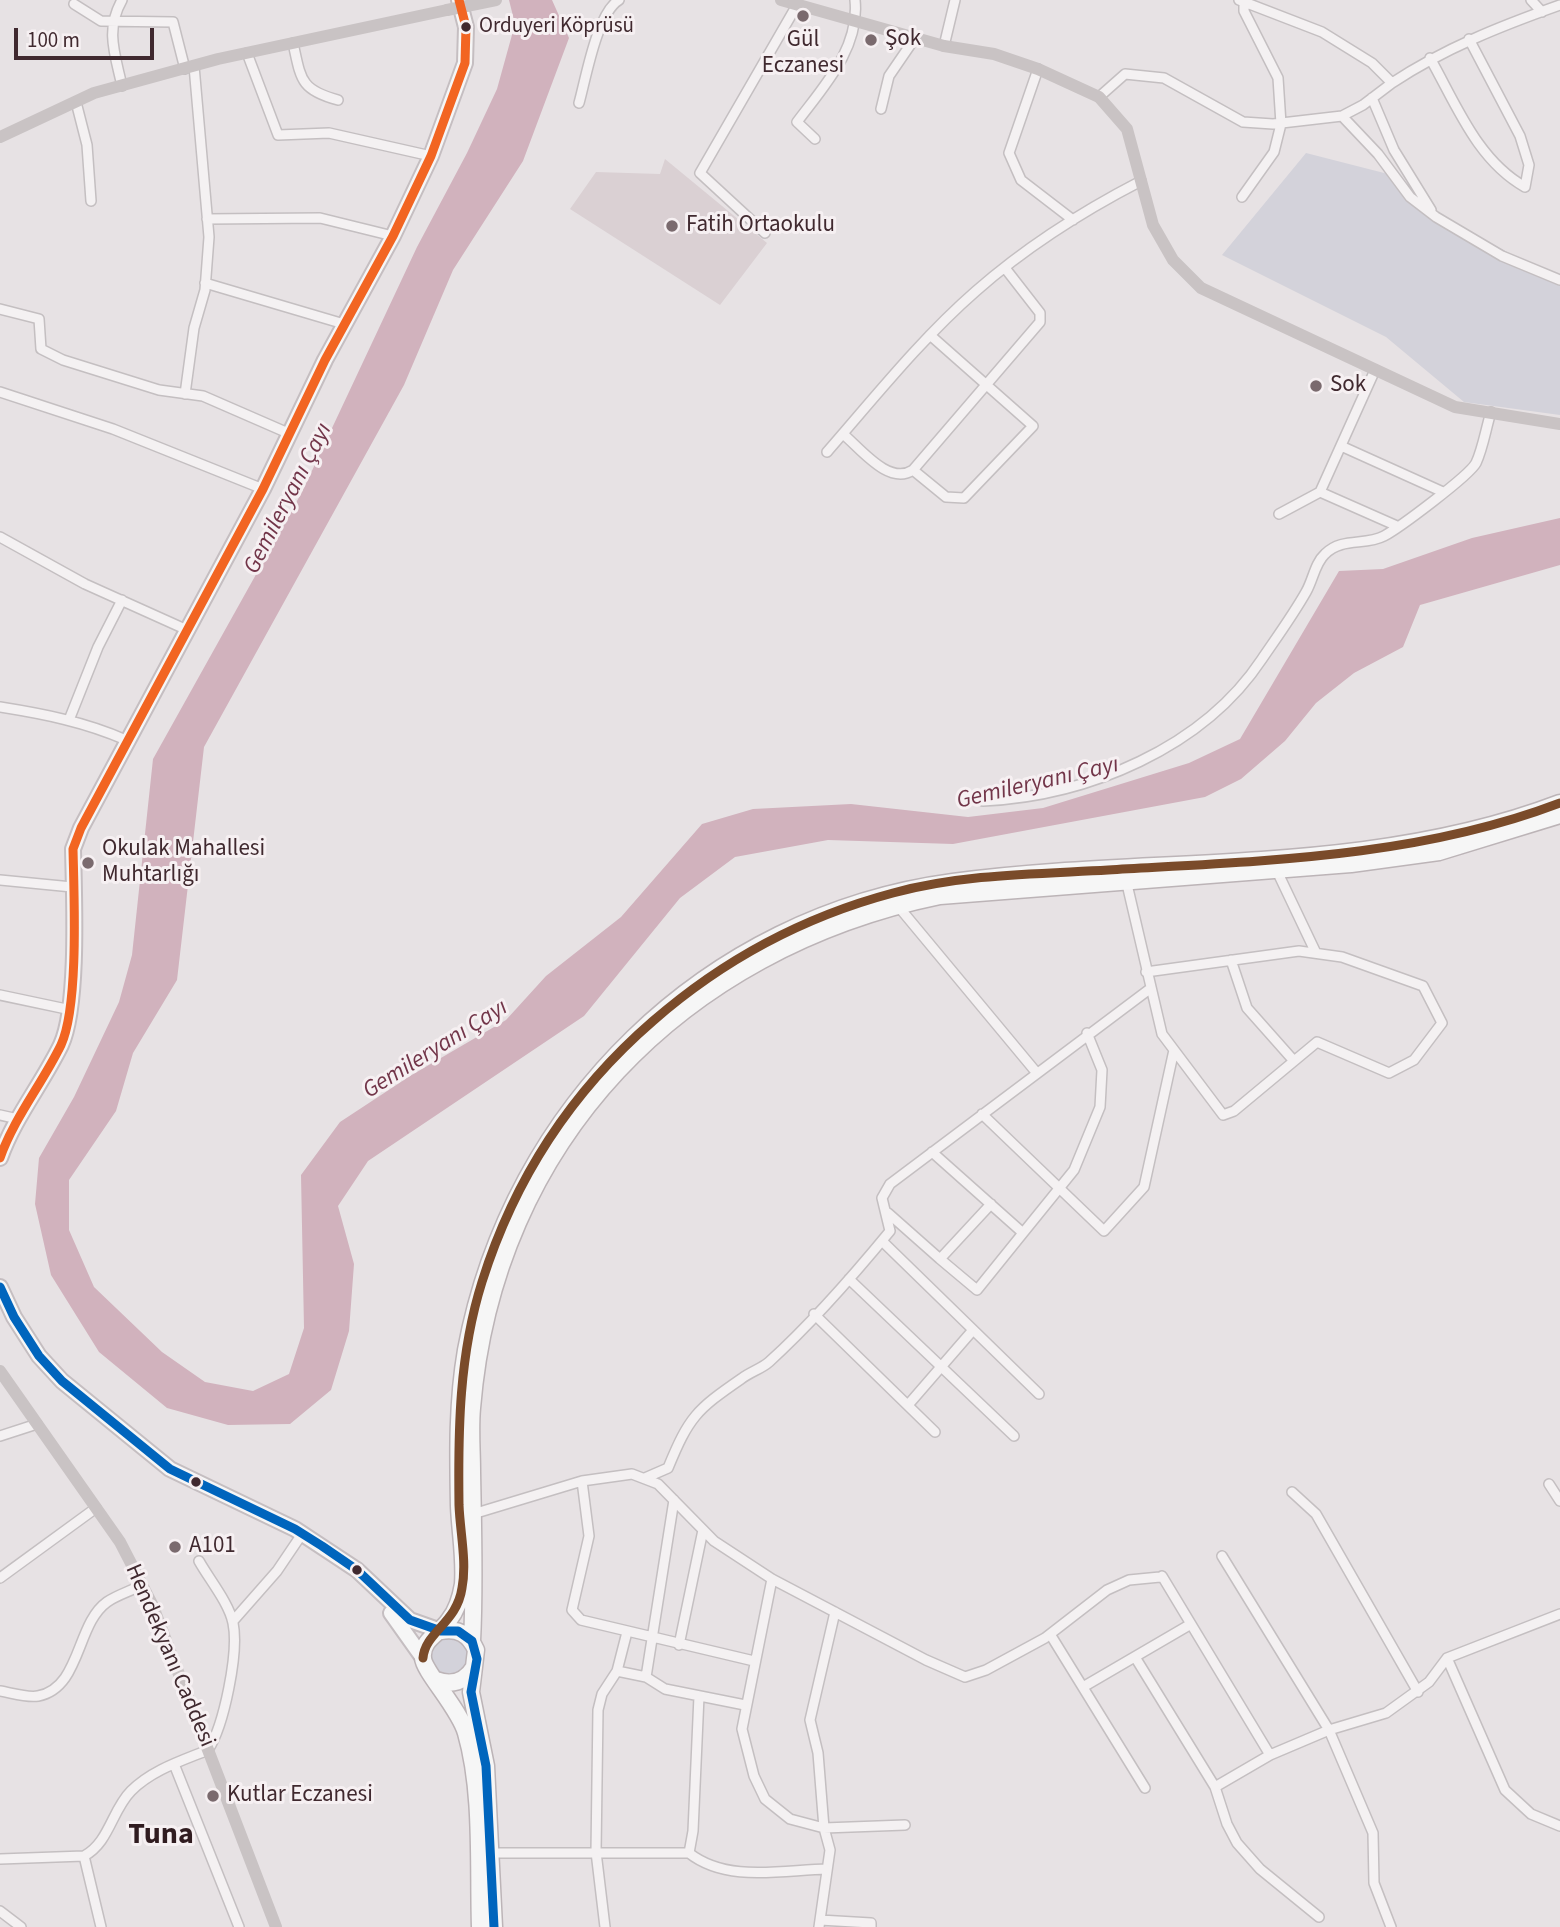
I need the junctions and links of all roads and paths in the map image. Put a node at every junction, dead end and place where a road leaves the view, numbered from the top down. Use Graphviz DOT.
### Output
graph roads {
  1 [pos="122,0"];
  2 [pos="459,0"];
  3 [pos="496,0"];
  4 [pos="620,0"];
  5 [pos="781,0"];
  6 [pos="855,0"];
  7 [pos="956,0"];
  8 [pos="1531,0"];
  9 [pos="1241,2"];
  10 [pos="74,4"];
  11 [pos="797,5"];
  12 [pos="1560,5"];
  13 [pos="431,6"];
  14 [pos="1542,12"];
  15 [pos="855,21"];
  16 [pos="112,22"];
  17 [pos="915,38"];
  18 [pos="1469,39"];
  19 [pos="293,43"];
  20 [pos="944,46"];
  21 [pos="247,53"];
  22 [pos="1430,58"];
  23 [pos="189,67"];
  24 [pos="1038,69"];
  25 [pos="1392,83"];
  26 [pos="122,86"];
  27 [pos="1099,97"];
  28 [pos="1372,98"];
  29 [pos="338,100"];
  30 [pos="76,102"];
  31 [pos="579,103"];
  32 [pos="880,109"];
  33 [pos="1342,116"];
  34 [pos="1281,124"];
  35 [pos="0,137"];
  36 [pos="815,139"];
  37 [pos="431,156"];
  38 [pos="1141,181"];
  39 [pos="1242,197"];
  40 [pos="91,201"];
  41 [pos="1436,217"];
  42 [pos="207,219"];
  43 [pos="1073,220"];
  44 [pos="765,233"];
  45 [pos="393,236"];
  46 [pos="1005,268"];
  47 [pos="1560,281"];
  48 [pos="205,283"];
  49 [pos="0,309"];
  50 [pos="344,324"];
  51 [pos="930,335"];
  52 [pos="1376,370"];
  53 [pos="988,386"];
  54 [pos="0,392"];
  55 [pos="185,394"];
  56 [pos="1491,412"];
  57 [pos="1560,424"];
  58 [pos="288,433"];
  59 [pos="843,434"];
  60 [pos="1341,446"];
  61 [pos="827,452"];
  62 [pos="913,470"];
  63 [pos="263,489"];
  64 [pos="1320,492"];
  65 [pos="1443,492"];
  66 [pos="1279,514"];
  67 [pos="1397,526"];
  68 [pos="0,537"];
  69 [pos="122,600"];
  70 [pos="186,629"];
  71 [pos="0,707"];
  72 [pos="69,720"];
  73 [pos="126,740"];
  74 [pos="983,801"];
  75 [pos="1560,803"];
  76 [pos="1560,815"];
  77 [pos="1276,869"];
  78 [pos="0,880"];
  79 [pos="1126,880"];
  80 [pos="72,887"];
  81 [pos="897,904"];
  82 [pos="1316,953"];
  83 [pos="1231,960"];
  84 [pos="1146,972"];
  85 [pos="1151,988"];
  86 [pos="0,995"];
  87 [pos="71,1010"];
  88 [pos="1087,1033"];
  89 [pos="1174,1050"];
  90 [pos="1294,1061"];
  91 [pos="1037,1072"];
  92 [pos="982,1114"];
  93 [pos="0,1115"];
  94 [pos="18,1119"];
  95 [pos="932,1152"];
  96 [pos="0,1158"];
  97 [pos="1060,1188"];
  98 [pos="991,1204"];
  99 [pos="888,1213"];
  100 [pos="1023,1233"];
  101 [pos="882,1241"];
  102 [pos="940,1259"];
  103 [pos="849,1279"];
  104 [pos="0,1287"];
  105 [pos="814,1314"];
  106 [pos="973,1330"];
  107 [pos="942,1367"];
  108 [pos="0,1371"];
  109 [pos="1039,1394"];
  110 [pos="908,1405"];
  111 [pos="37,1424"];
  112 [pos="935,1432"];
  113 [pos="0,1436"];
  114 [pos="1014,1436"];
  115 [pos="645,1478"];
  116 [pos="582,1481"];
  117 [pos="1549,1484"];
  118 [pos="1292,1492"];
  119 [pos="674,1500"];
  120 [pos="1560,1501"];
  121 [pos="96,1508"];
  122 [pos="473,1514"];
  123 [pos="703,1530"];
  124 [pos="302,1534"];
  125 [pos="322,1546"];
  126 [pos="1222,1556"];
  127 [pos="199,1561"];
  128 [pos="0,1578"];
  129 [pos="772,1579"];
  130 [pos="142,1585"];
  131 [pos="835,1612"];
  132 [pos="1560,1614"];
  133 [pos="233,1621"];
  134 [pos="1191,1624"];
  135 [pos="441,1631"];
  136 [pos="627,1632"];
  137 [pos="1050,1634"];
  138 [pos="654,1639"];
  139 [pos="472,1641"];
  140 [pos="679,1644"];
  141 [pos="1135,1657"];
  142 [pos="423,1658"];
  143 [pos="1447,1658"];
  144 [pos="754,1661"];
  145 [pos="474,1667"];
  146 [pos="617,1671"];
  147 [pos="646,1677"];
  148 [pos="436,1680"];
  149 [pos="1083,1688"];
  150 [pos="0,1691"];
  151 [pos="1418,1692"];
  152 [pos="699,1696"];
  153 [pos="745,1705"];
  154 [pos="1329,1730"];
  155 [pos="208,1750"];
  156 [pos="1270,1755"];
  157 [pos="174,1764"];
  158 [pos="1215,1787"];
  159 [pos="1145,1788"];
  160 [pos="905,1825"];
  161 [pos="1560,1826"];
  162 [pos="824,1828"];
  163 [pos="596,1852"];
  164 [pos="490,1853"];
  165 [pos="689,1853"];
  166 [pos="84,1856"];
  167 [pos="0,1859"];
  168 [pos="827,1869"];
  169 [pos="0,1911"];
  170 [pos="1319,1917"];
  171 [pos="820,1923"];
  172 [pos="21,1927"];
  173 [pos="102,1927"];
  174 [pos="239,1927"];
  175 [pos="276,1927"];
  176 [pos="480,1927"];
  177 [pos="494,1927"];
  178 [pos="605,1927"];
  179 [pos="871,1927"];
  180 [pos="1391,1927"];
  1 -- 16 [label="street"];
  2 -- 37 [label="main road"];
  3 -- 13 [label="street, bridge"];
  4 -- 31 [label="street"];
  5 -- 11 [label="street"];
  6 -- 15 [label="street"];
  7 -- 20 [label="street"];
  8 -- 14 [label="street"];
  9 -- 25 [label="street"];
  9 -- 34 [label="street"];
  10 -- 16 [label="street"];
  11 -- 15 [label="street"];
  11 -- 44 [label="street"];
  12 -- 14 [label="street"];
  13 -- 19 [label="street"];
  14 -- 18 [label="street"];
  15 -- 17 [label="street"];
  15 -- 36 [label="street"];
  16 -- 23 [label="street"];
  16 -- 26 [label="street"];
  17 -- 20 [label="street"];
  17 -- 32 [label="street"];
  18 -- 22 [label="street"];
  18 -- 22 [label="street"];
  19 -- 21 [label="street"];
  19 -- 29 [label="street"];
  20 -- 24 [label="street"];
  21 -- 23 [label="street"];
  21 -- 37 [label="street"];
  22 -- 25 [label="street"];
  23 -- 26 [label="street"];
  23 -- 42 [label="street"];
  24 -- 27 [label="street"];
  24 -- 43 [label="street"];
  25 -- 28 [label="street"];
  26 -- 30 [label="street"];
  27 -- 34 [label="street"];
  27 -- 38 [label="street"];
  28 -- 33 [label="street"];
  28 -- 41 [label="street"];
  30 -- 35 [label="street"];
  30 -- 40 [label="street"];
  33 -- 34 [label="street"];
  33 -- 41 [label="street"];
  34 -- 39 [label="street"];
  37 -- 45 [label="main road"];
  38 -- 43 [label="street"];
  38 -- 52 [label="street"];
  41 -- 47 [label="street"];
  42 -- 45 [label="street"];
  42 -- 48 [label="street"];
  43 -- 46 [label="street"];
  45 -- 50 [label="main road"];
  46 -- 51 [label="street"];
  46 -- 53 [label="street"];
  48 -- 50 [label="street"];
  48 -- 55 [label="street"];
  49 -- 55 [label="street"];
  50 -- 58 [label="main road"];
  51 -- 53 [label="street"];
  51 -- 59 [label="street"];
  52 -- 56 [label="street"];
  52 -- 60 [label="street"];
  53 -- 62 [label="street"];
  53 -- 62 [label="street"];
  54 -- 63 [label="street"];
  55 -- 58 [label="street"];
  56 -- 57 [label="street"];
  56 -- 65 [label="street"];
  58 -- 63 [label="main road"];
  59 -- 61 [label="street"];
  59 -- 62 [label="street"];
  60 -- 64 [label="street"];
  60 -- 65 [label="street"];
  63 -- 70 [label="main road"];
  64 -- 66 [label="street"];
  64 -- 67 [label="street"];
  65 -- 67 [label="street"];
  67 -- 74 [label="street"];
  68 -- 69 [label="street"];
  69 -- 70 [label="street"];
  69 -- 72 [label="street"];
  70 -- 73 [label="main road"];
  71 -- 72 [label="street"];
  72 -- 73 [label="street"];
  73 -- 80 [label="main road"];
  75 -- 135 [label="highway"];
  76 -- 77 [label="highway"];
  77 -- 79 [label="highway"];
  77 -- 82 [label="street"];
  78 -- 80 [label="street"];
  79 -- 81 [label="highway"];
  79 -- 84 [label="street"];
  80 -- 87 [label="main road"];
  81 -- 91 [label="street"];
  81 -- 122 [label="highway"];
  82 -- 83 [label="street"];
  82 -- 90 [label="street"];
  83 -- 84 [label="street"];
  83 -- 90 [label="street"];
  84 -- 85 [label="street"];
  85 -- 88 [label="street"];
  85 -- 89 [label="street"];
  86 -- 87 [label="street"];
  87 -- 94 [label="main road"];
  88 -- 91 [label="street"];
  88 -- 97 [label="street"];
  89 -- 90 [label="street"];
  89 -- 97 [label="street"];
  91 -- 92 [label="street"];
  92 -- 95 [label="street"];
  92 -- 97 [label="street"];
  93 -- 94 [label="street"];
  94 -- 96 [label="main road"];
  95 -- 98 [label="street"];
  95 -- 99 [label="street"];
  97 -- 100 [label="street"];
  98 -- 100 [label="street"];
  98 -- 102 [label="street"];
  99 -- 101 [label="street"];
  99 -- 102 [label="street"];
  100 -- 102 [label="street"];
  101 -- 103 [label="street"];
  101 -- 106 [label="street"];
  103 -- 105 [label="street"];
  103 -- 107 [label="street"];
  104 -- 124 [label="main road"];
  105 -- 110 [label="street"];
  105 -- 115 [label="street"];
  106 -- 107 [label="street"];
  106 -- 109 [label="street"];
  107 -- 110 [label="street"];
  107 -- 114 [label="street"];
  108 -- 111 [label="street, Hendekyanı Caddesi"];
  110 -- 112 [label="street"];
  111 -- 113 [label="street"];
  111 -- 121 [label="street, Hendekyanı Caddesi"];
  115 -- 116 [label="street"];
  115 -- 119 [label="street"];
  116 -- 122 [label="street"];
  116 -- 136 [label="street"];
  117 -- 120 [label="street"];
  118 -- 151 [label="street"];
  119 -- 123 [label="street"];
  119 -- 138 [label="street"];
  121 -- 128 [label="street"];
  121 -- 130 [label="street, Hendekyanı Caddesi"];
  122 -- 139 [label="highway"];
  123 -- 129 [label="street"];
  123 -- 140 [label="street"];
  124 -- 125 [label="main road"];
  124 -- 133 [label="street"];
  125 -- 135 [label="main road"];
  125 -- 142 [label="main road"];
  126 -- 154 [label="street"];
  127 -- 133 [label="street"];
  129 -- 131 [label="street"];
  129 -- 144 [label="street"];
  130 -- 150 [label="street"];
  130 -- 155 [label="street, Hendekyanı Caddesi"];
  131 -- 137 [label="street"];
  131 -- 162 [label="street"];
  132 -- 143 [label="street"];
  133 -- 155 [label="street"];
  134 -- 137 [label="street"];
  134 -- 141 [label="street"];
  134 -- 156 [label="street"];
  135 -- 139 [label="highway"];
  135 -- 142 [label="highway"];
  136 -- 138 [label="street"];
  136 -- 146 [label="street"];
  137 -- 149 [label="street"];
  138 -- 140 [label="street"];
  138 -- 147 [label="street"];
  139 -- 145 [label="highway"];
  140 -- 144 [label="street"];
  141 -- 149 [label="street"];
  141 -- 158 [label="street"];
  142 -- 148 [label="highway"];
  143 -- 151 [label="street"];
  143 -- 161 [label="street"];
  144 -- 153 [label="street"];
  145 -- 148 [label="highway"];
  145 -- 164 [label="highway"];
  146 -- 147 [label="street"];
  146 -- 163 [label="street"];
  147 -- 152 [label="street"];
  148 -- 176 [label="highway"];
  149 -- 159 [label="street"];
  151 -- 154 [label="street"];
  152 -- 153 [label="street"];
  152 -- 165 [label="street"];
  153 -- 162 [label="street"];
  154 -- 156 [label="street"];
  154 -- 180 [label="street"];
  155 -- 157 [label="street"];
  155 -- 175 [label="street, Hendekyanı Caddesi"];
  156 -- 158 [label="street"];
  157 -- 166 [label="street"];
  157 -- 174 [label="street"];
  158 -- 170 [label="street"];
  160 -- 162 [label="street"];
  162 -- 168 [label="street"];
  163 -- 164 [label="street"];
  163 -- 165 [label="street"];
  163 -- 178 [label="street"];
  164 -- 177 [label="highway"];
  165 -- 168 [label="street"];
  166 -- 167 [label="street"];
  166 -- 173 [label="street"];
  168 -- 171 [label="street"];
  169 -- 172 [label="street"];
  171 -- 179 [label="street"];
}
